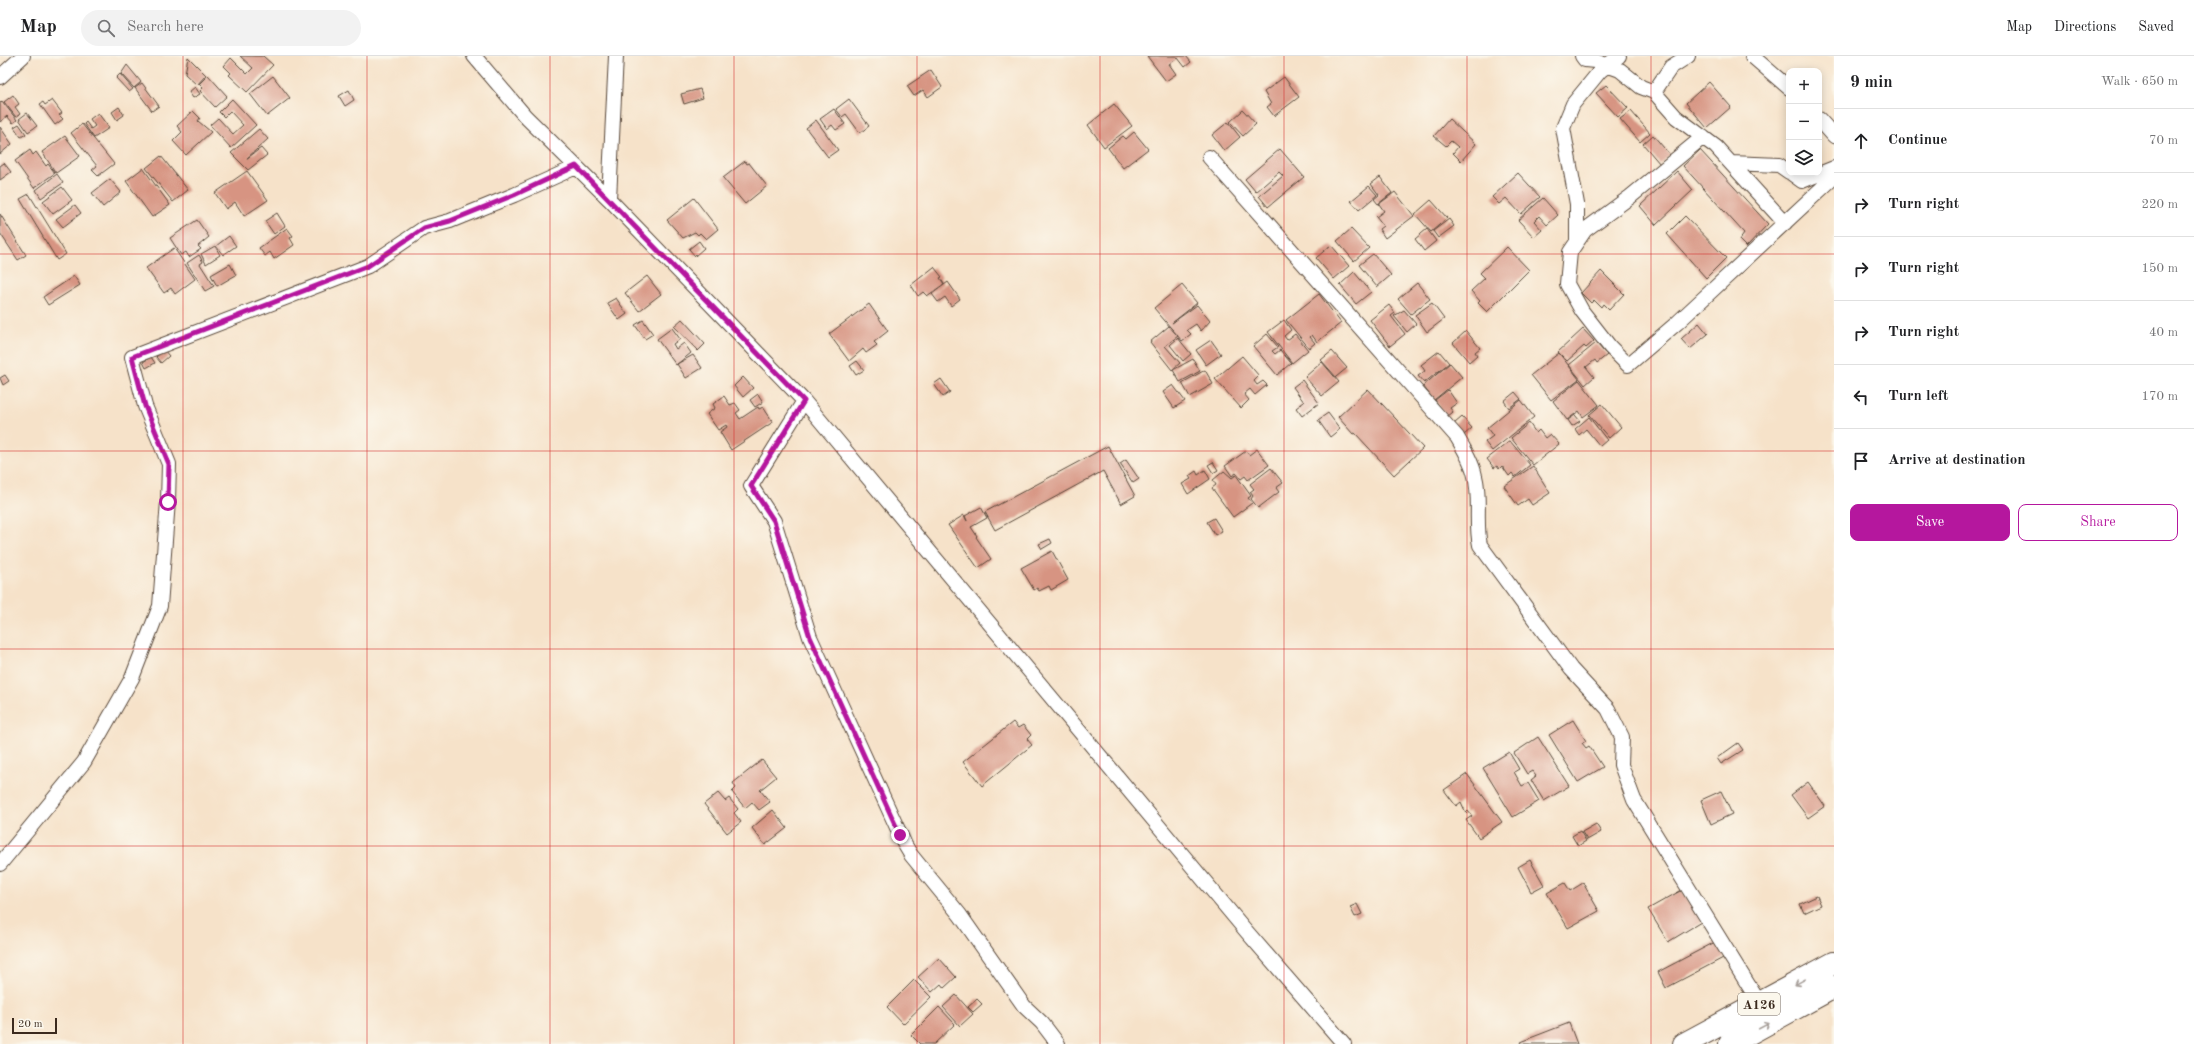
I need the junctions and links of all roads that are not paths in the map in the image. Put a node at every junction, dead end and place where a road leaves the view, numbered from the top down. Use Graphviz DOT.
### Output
graph roads {
  1 [pos="23,56"];
  2 [pos="474,56"];
  3 [pos="616,56"];
  4 [pos="1582,56"];
  5 [pos="1619,56"];
  6 [pos="1688,56"];
  7 [pos="1752,56"];
  8 [pos="1606,66"];
  9 [pos="0,77"];
  10 [pos="1786,85"];
  11 [pos="1654,92"];
  12 [pos="1822,122"];
  13 [pos="1834,136"];
  14 [pos="1703,138"];
  15 [pos="1209,156"];
  16 [pos="1730,163"];
  17 [pos="576,166"];
  18 [pos="1834,168"];
  19 [pos="1786,169"];
  20 [pos="1822,173"];
  21 [pos="1795,176"];
  22 [pos="1814,176"];
  23 [pos="1834,177"];
  24 [pos="609,200"];
  25 [pos="1784,223"];
  26 [pos="1577,241"];
  27 [pos="804,401"];
  28 [pos="0,864"];
  29 [pos="1834,963"];
  30 [pos="1834,987"];
  31 [pos="1760,1004"];
  32 [pos="1058,1044"];
  33 [pos="1344,1044"];
  34 [pos="1684,1044"];
  35 [pos="1730,1044"];
  1 -- 9 [label="street"];
  2 -- 17 [label="street"];
  3 -- 24 [label="street"];
  4 -- 8 [label="street"];
  5 -- 8 [label="street"];
  6 -- 11 [label="street"];
  7 -- 10 [label="street"];
  8 -- 11 [label="street"];
  8 -- 26 [label="street"];
  11 -- 14 [label="street"];
  12 -- 13 [label="street"];
  14 -- 16 [label="street"];
  14 -- 26 [label="street"];
  15 -- 31 [label="street"];
  16 -- 19 [label="street"];
  16 -- 25 [label="street"];
  17 -- 24 [label="street"];
  17 -- 28 [label="street"];
  18 -- 20 [label="street"];
  21 -- 22 [label="street"];
  23 -- 25 [label="street"];
  24 -- 27 [label="street"];
  25 -- 26 [label="street"];
  27 -- 32 [label="street"];
  27 -- 33 [label="street"];
  29 -- 31 [label="highway, A126, one-way"];
  35 -- 30 [label="highway, A126, one-way"];
  31 -- 34 [label="highway, A126"];
}
